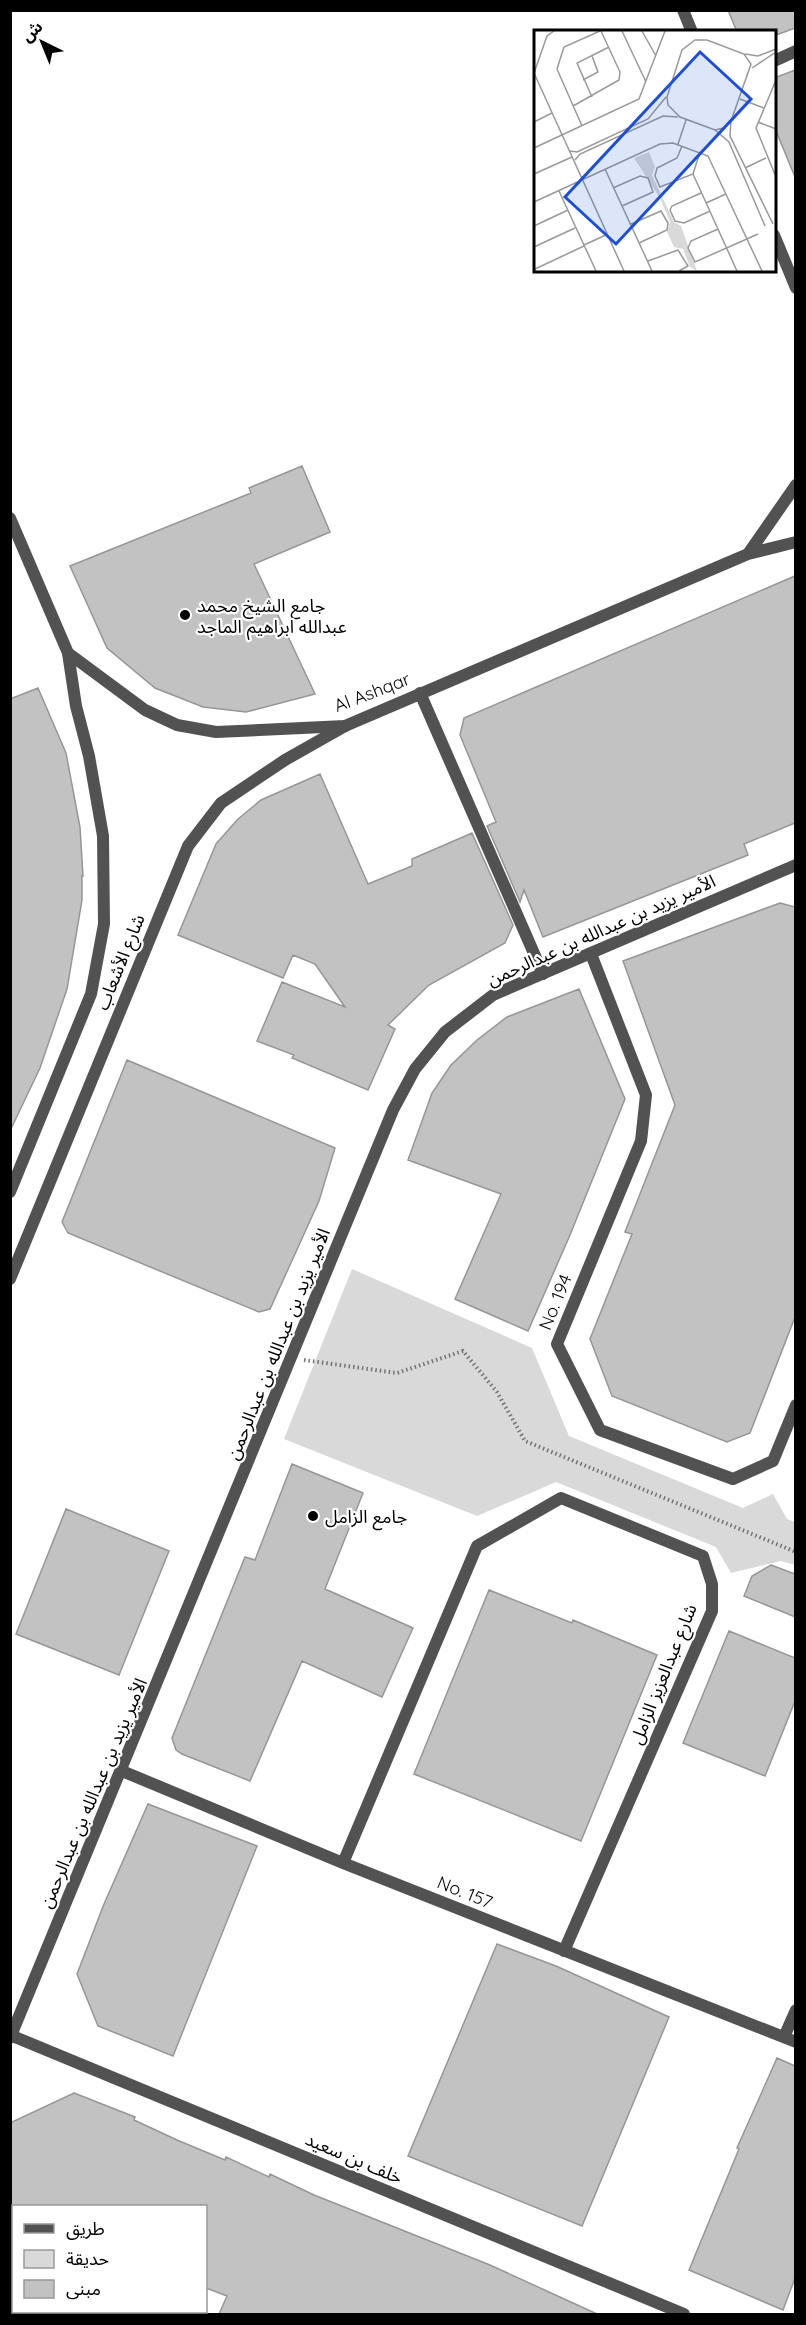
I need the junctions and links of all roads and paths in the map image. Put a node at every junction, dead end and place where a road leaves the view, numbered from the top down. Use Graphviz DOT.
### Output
graph roads {
  1 [pos="683,10"];
  2 [pos="691,30"];
  3 [pos="795,51"];
  4 [pos="776,59"];
  5 [pos="776,240"];
  6 [pos="795,288"];
  7 [pos="795,485"];
  8 [pos="10,518"];
  9 [pos="795,542"];
  10 [pos="748,554"];
  11 [pos="68,653"];
  12 [pos="420,693"];
  13 [pos="345,726"];
  14 [pos="795,865"];
  15 [pos="591,954"];
  16 [pos="543,974"];
  17 [pos="10,1192"];
  18 [pos="10,1279"];
  19 [pos="292,1357"];
  20 [pos="795,1405"];
  21 [pos="795,1552"];
  22 [pos="122,1771"];
  23 [pos="343,1863"];
  24 [pos="564,1951"];
  25 [pos="795,2010"];
  26 [pos="11,2036"];
  27 [pos="790,2040"];
  28 [pos="660,2310"];
  29 [pos="684,2314"];
  1 -- 2 [label="street"];
  3 -- 4 [label="street"];
  5 -- 6 [label="street"];
  7 -- 10 [label="street"];
  8 -- 11 [label="street"];
  9 -- 10 [label="street, Al Ashqar"];
  10 -- 12 [label="street, Al Ashqar"];
  11 -- 13 [label="street, Al Ashqar"];
  11 -- 17 [label="street, شارع الأشعاب"];
  12 -- 13 [label="street, Al Ashqar"];
  12 -- 16 [label="street"];
  13 -- 18 [label="street, شارع الأشعاب"];
  14 -- 15 [label="street, الأمير يزيد بن عبدالله بن عبدالرحمن"];
  15 -- 16 [label="street, الأمير يزيد بن عبدالله بن عبدالرحمن"];
  15 -- 20 [label="street, No. 194"];
  16 -- 19 [label="street, الأمير يزيد بن عبدالله بن عبدالرحمن"];
  19 -- 21 [label="path"];
  19 -- 22 [label="street, الأمير يزيد بن عبدالله بن عبدالرحمن"];
  22 -- 23 [label="street, No. 157"];
  22 -- 26 [label="street, الأمير يزيد بن عبدالله بن عبدالرحمن"];
  23 -- 24 [label="street, No. 157"];
  23 -- 24 [label="street, شارع عبدالعزيز الزامل"];
  24 -- 27 [label="street, No. 157"];
  25 -- 27 [label="street"];
  26 -- 28 [label="street, خلف بن سعيد"];
  28 -- 29 [label="street, خلف بن سعيد"];
}
